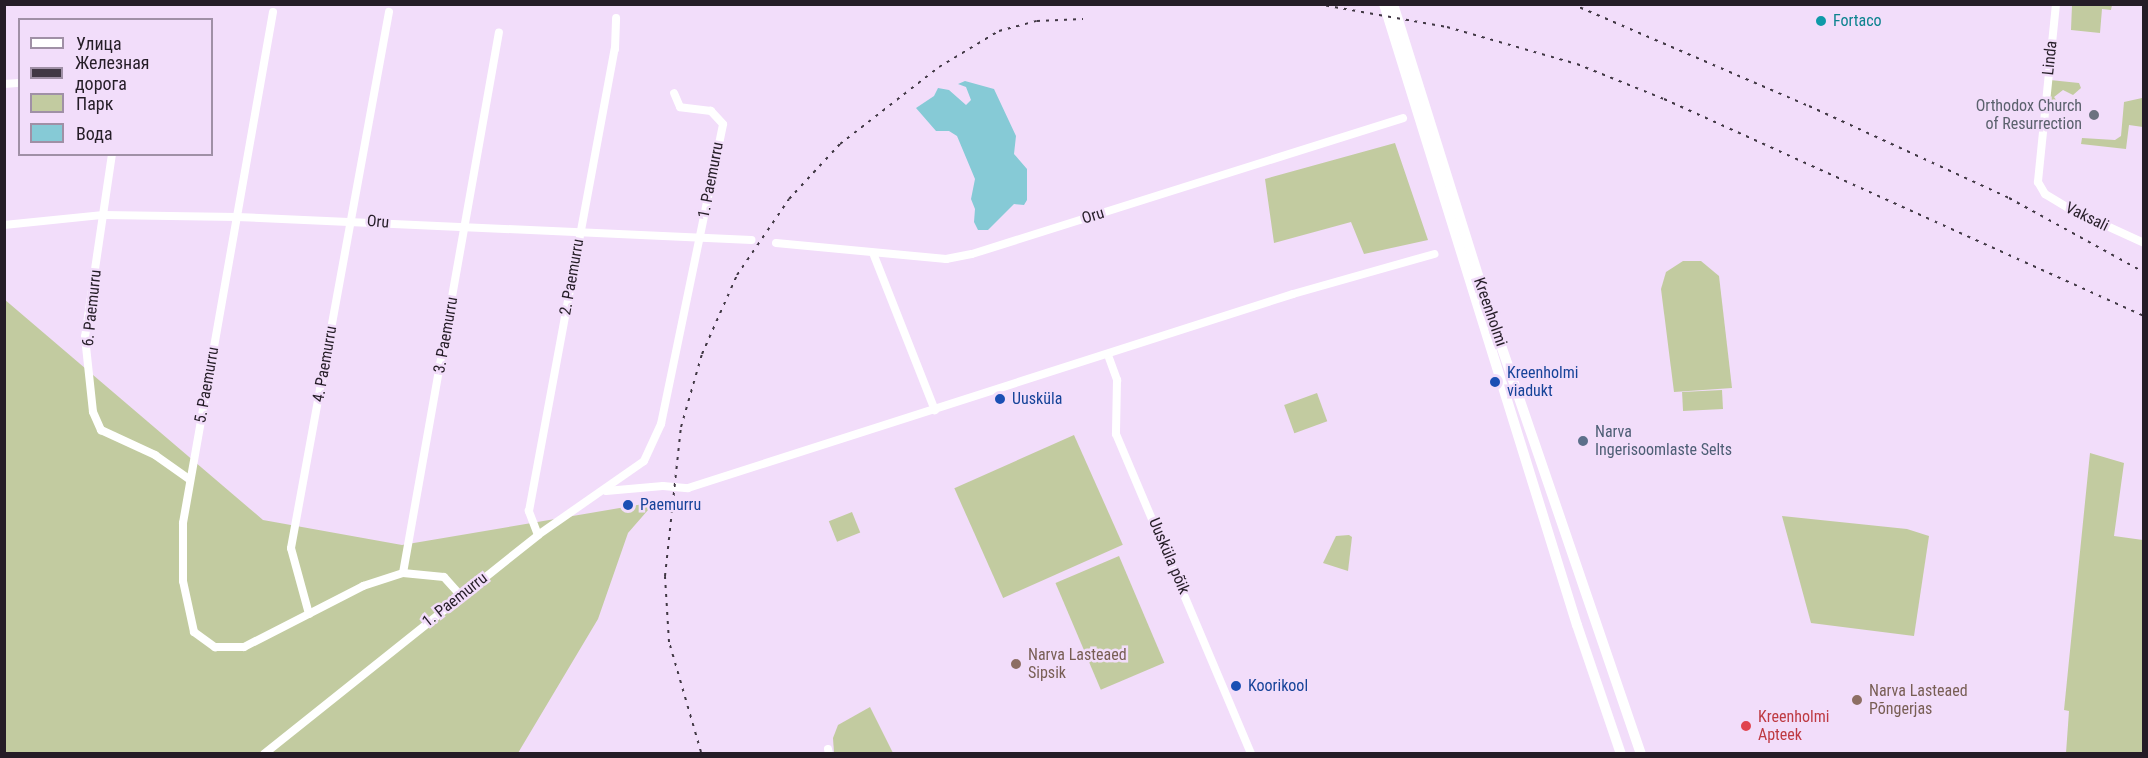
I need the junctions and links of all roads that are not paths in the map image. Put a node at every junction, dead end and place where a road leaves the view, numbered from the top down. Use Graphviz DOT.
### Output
graph roads {
  1 [pos="1384,4"];
  2 [pos="1393,4"];
  3 [pos="2056,4"];
  4 [pos="273,12"];
  5 [pos="389,12"];
  6 [pos="616,18"];
  7 [pos="499,32"];
  8 [pos="674,93"];
  9 [pos="1402,118"];
  10 [pos="112,156"];
  11 [pos="1442,176"];
  12 [pos="2038,182"];
  13 [pos="103,214"];
  14 [pos="237,217"];
  15 [pos="352,220"];
  16 [pos="4,225"];
  17 [pos="465,229"];
  18 [pos="581,231"];
  19 [pos="700,235"];
  20 [pos="751,240"];
  21 [pos="776,243"];
  22 [pos="2144,243"];
  23 [pos="873,253"];
  24 [pos="1434,254"];
  25 [pos="1108,355"];
  26 [pos="935,410"];
  27 [pos="189,479"];
  28 [pos="601,491"];
  29 [pos="538,535"];
  30 [pos="403,573"];
  31 [pos="460,595"];
  32 [pos="309,614"];
  33 [pos="1595,619"];
  34 [pos="1577,625"];
  35 [pos="264,753"];
  36 [pos="1251,753"];
  37 [pos="1621,753"];
  38 [pos="1641,753"];
  1 -- 11 [label="main road, Kreenholmi"];
  2 -- 11 [label="main road, Kreenholmi"];
  3 -- 12 [label="street, Linda"];
  4 -- 14 [label="street, 5. Paemurru"];
  5 -- 15 [label="street, 4. Paemurru"];
  6 -- 18 [label="street, 2. Paemurru"];
  7 -- 17 [label="street, 3. Paemurru"];
  8 -- 19 [label="street, 1. Paemurru"];
  9 -- 23 [label="street, Oru"];
  10 -- 13 [label="street, 6. Paemurru"];
  11 -- 33 [label="main road, Kreenholmi"];
  11 -- 34 [label="main road, Kreenholmi"];
  12 -- 22 [label="street, Vaksali"];
  13 -- 14 [label="street, Oru"];
  13 -- 16 [label="street, Oru"];
  13 -- 27 [label="street, 6. Paemurru"];
  14 -- 15 [label="street, Oru"];
  14 -- 27 [label="street, 5. Paemurru"];
  15 -- 17 [label="street, Oru"];
  15 -- 32 [label="street, 4. Paemurru"];
  17 -- 18 [label="street, Oru"];
  17 -- 30 [label="street, 3. Paemurru"];
  18 -- 19 [label="street, Oru"];
  18 -- 29 [label="street, 2. Paemurru"];
  19 -- 20 [label="street, Oru"];
  19 -- 28 [label="street, 1. Paemurru"];
  21 -- 23 [label="street, Oru"];
  23 -- 26 [label="street"];
  24 -- 25 [label="street"];
  25 -- 26 [label="street"];
  25 -- 36 [label="street, Uusküla põik"];
  26 -- 28 [label="street"];
  27 -- 32 [label="street, 5. Paemurru"];
  28 -- 29 [label="street, 1. Paemurru"];
  29 -- 31 [label="street, 1. Paemurru"];
  30 -- 31 [label="street"];
  30 -- 32 [label="street"];
  31 -- 35 [label="street, 1. Paemurru"];
  33 -- 34 [label="main road"];
  33 -- 38 [label="main road, Kreenholmi"];
  34 -- 37 [label="main road, Kreenholmi"];
}
